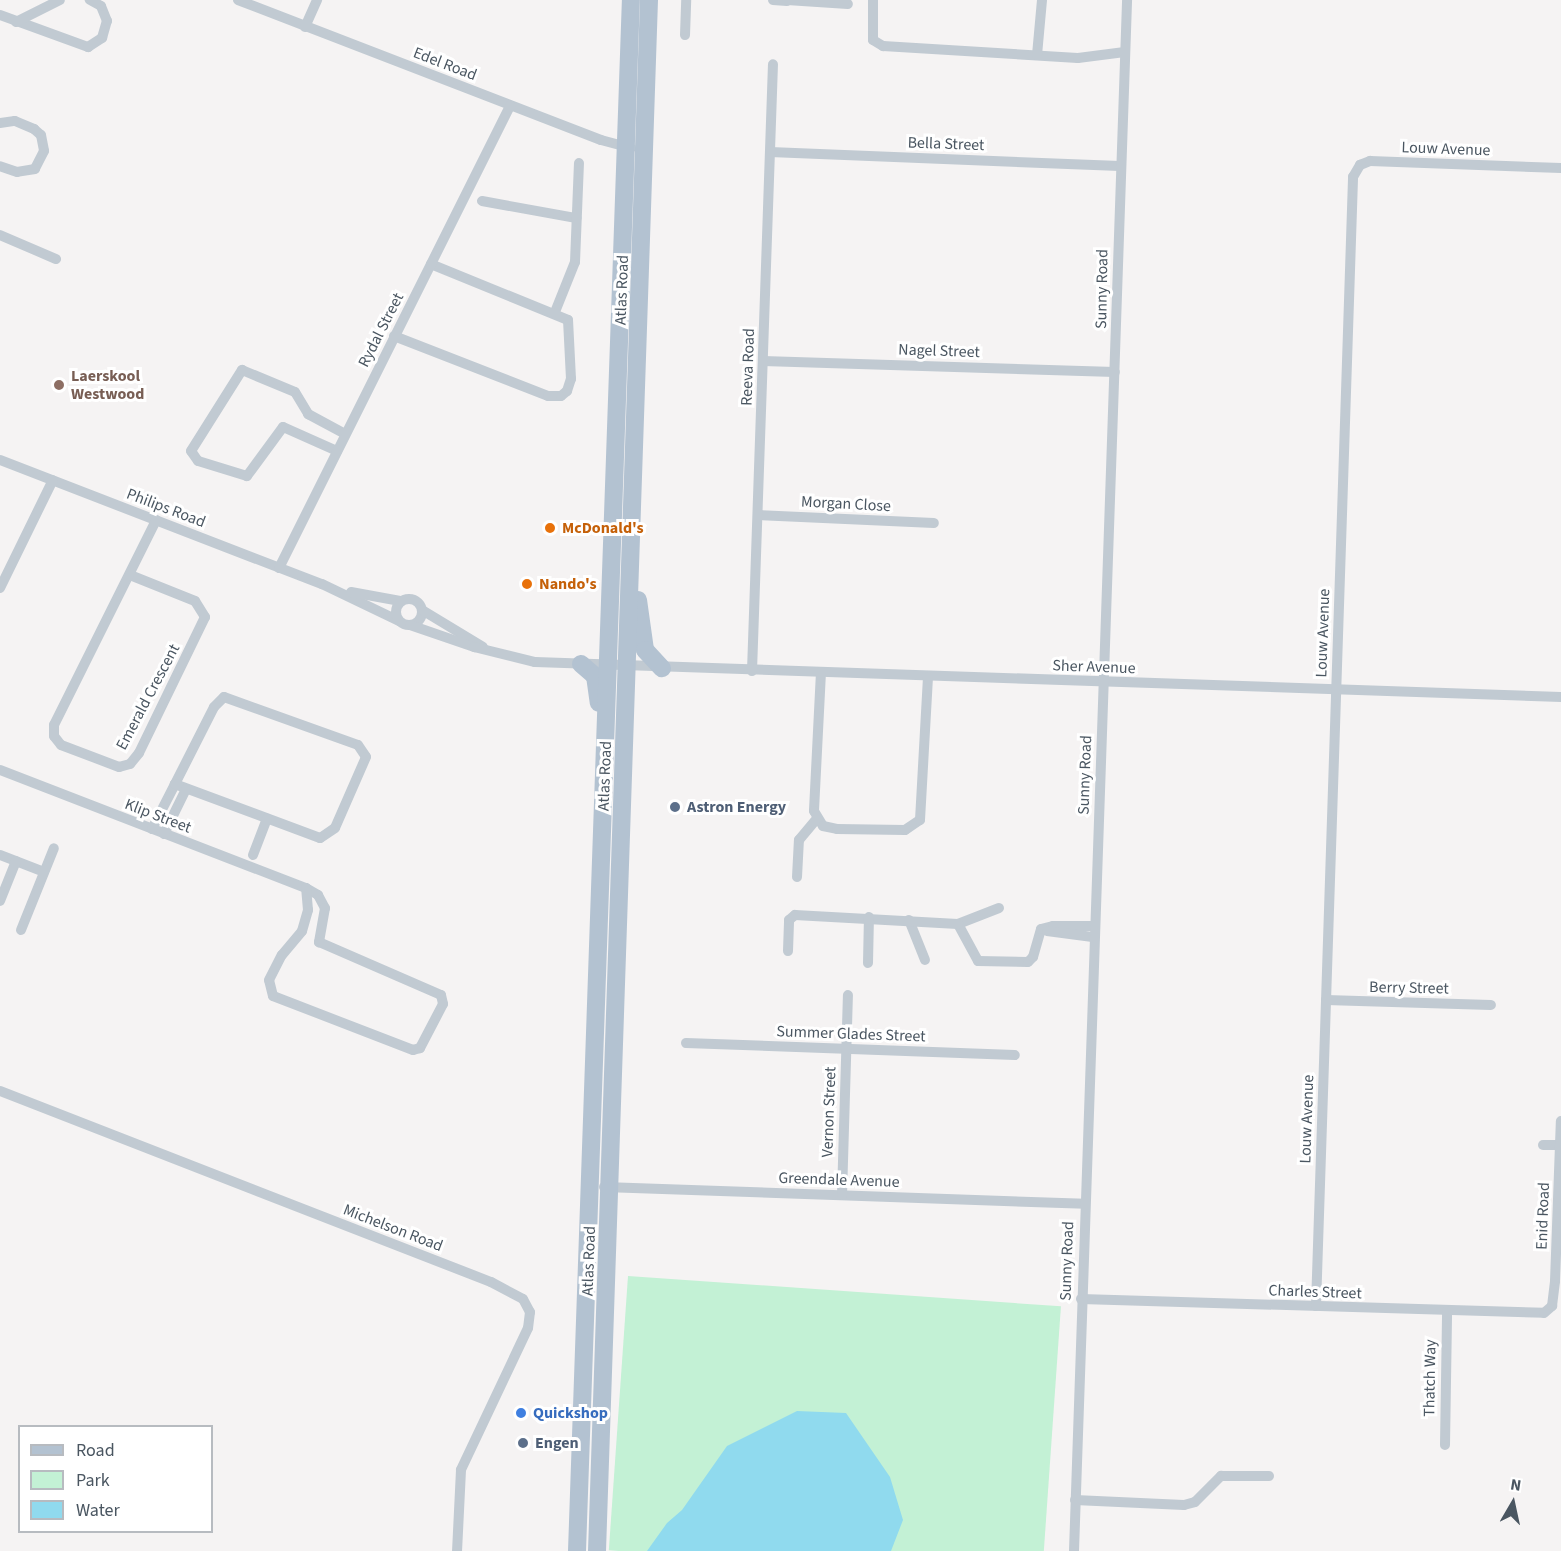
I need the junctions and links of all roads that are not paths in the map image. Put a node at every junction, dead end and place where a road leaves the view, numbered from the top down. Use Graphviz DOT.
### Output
graph roads {
  1 [pos="60,0"];
  2 [pos="90,0"];
  3 [pos="238,0"];
  4 [pos="317,0"];
  5 [pos="631,0"];
  6 [pos="649,0"];
  7 [pos="686,0"];
  8 [pos="773,0"];
  9 [pos="787,0"];
  10 [pos="873,0"];
  11 [pos="1042,0"];
  12 [pos="1126,0"];
  13 [pos="848,4"];
  14 [pos="0,15"];
  15 [pos="16,22"];
  16 [pos="305,27"];
  17 [pos="685,35"];
  18 [pos="1125,52"];
  19 [pos="1037,55"];
  20 [pos="773,64"];
  21 [pos="510,106"];
  22 [pos="0,123"];
  23 [pos="635,149"];
  24 [pos="770,152"];
  25 [pos="579,163"];
  26 [pos="0,166"];
  27 [pos="1120,166"];
  28 [pos="1561,168"];
  29 [pos="482,201"];
  30 [pos="576,218"];
  31 [pos="0,235"];
  32 [pos="56,259"];
  33 [pos="430,264"];
  34 [pos="555,312"];
  35 [pos="394,336"];
  36 [pos="763,361"];
  37 [pos="1114,372"];
  38 [pos="345,434"];
  39 [pos="337,451"];
  40 [pos="0,460"];
  41 [pos="53,480"];
  42 [pos="758,515"];
  43 [pos="156,520"];
  44 [pos="934,523"];
  45 [pos="629,544"];
  46 [pos="279,568"];
  47 [pos="130,575"];
  48 [pos="322,584"];
  49 [pos="0,588"];
  50 [pos="400,601"];
  51 [pos="422,610"];
  52 [pos="404,623"];
  53 [pos="486,650"];
  54 [pos="582,664"];
  55 [pos="618,666"];
  56 [pos="662,668"];
  57 [pos="752,671"];
  58 [pos="821,672"];
  59 [pos="928,676"];
  60 [pos="1103,682"];
  61 [pos="1336,688"];
  62 [pos="1561,697"];
  63 [pos="606,752"];
  64 [pos="0,770"];
  65 [pos="175,784"];
  66 [pos="186,789"];
  67 [pos="267,819"];
  68 [pos="816,820"];
  69 [pos="152,829"];
  70 [pos="164,834"];
  71 [pos="54,848"];
  72 [pos="0,855"];
  73 [pos="253,855"];
  74 [pos="16,861"];
  75 [pos="44,872"];
  76 [pos="796,877"];
  77 [pos="306,888"];
  78 [pos="0,901"];
  79 [pos="999,908"];
  80 [pos="869,917"];
  81 [pos="909,920"];
  82 [pos="958,924"];
  83 [pos="21,930"];
  84 [pos="1093,932"];
  85 [pos="788,951"];
  86 [pos="925,960"];
  87 [pos="868,963"];
  88 [pos="848,995"];
  89 [pos="1326,1000"];
  90 [pos="1491,1005"];
  91 [pos="686,1043"];
  92 [pos="846,1048"];
  93 [pos="1015,1055"];
  94 [pos="0,1091"];
  95 [pos="1561,1121"];
  96 [pos="1543,1145"];
  97 [pos="1560,1145"];
  98 [pos="601,1187"];
  99 [pos="842,1195"];
  100 [pos="1085,1204"];
  101 [pos="1560,1204"];
  102 [pos="1081,1299"];
  103 [pos="1316,1306"];
  104 [pos="1447,1311"];
  105 [pos="1548,1311"];
  106 [pos="1445,1445"];
  107 [pos="1269,1476"];
  108 [pos="1075,1500"];
  109 [pos="457,1551"];
  110 [pos="577,1551"];
  111 [pos="597,1551"];
  112 [pos="1074,1551"];
  1 -- 15 [label="street"];
  2 -- 15 [label="street"];
  3 -- 16 [label="street, Edel Road"];
  4 -- 16 [label="street"];
  5 -- 23 [label="main road, Atlas Road"];
  6 -- 23 [label="main road, Atlas Road"];
  7 -- 17 [label="street"];
  8 -- 9 [label="street"];
  9 -- 13 [label="street"];
  10 -- 19 [label="street"];
  11 -- 19 [label="street"];
  12 -- 18 [label="street, Sunny Road"];
  14 -- 15 [label="street"];
  16 -- 21 [label="street, Edel Road"];
  18 -- 19 [label="street"];
  18 -- 27 [label="street, Sunny Road"];
  20 -- 24 [label="street, Reeva Road"];
  21 -- 23 [label="street, Edel Road"];
  21 -- 33 [label="street, Rydal Street"];
  22 -- 26 [label="street"];
  23 -- 45 [label="main road, Atlas Road"];
  23 -- 55 [label="main road, Atlas Road"];
  24 -- 27 [label="street, Bella Street"];
  24 -- 36 [label="street, Reeva Road"];
  25 -- 30 [label="street"];
  27 -- 37 [label="street, Sunny Road"];
  28 -- 61 [label="street, Louw Avenue"];
  29 -- 30 [label="street"];
  30 -- 34 [label="street"];
  31 -- 32 [label="street"];
  33 -- 34 [label="street"];
  33 -- 35 [label="street, Rydal Street"];
  34 -- 35 [label="street"];
  35 -- 38 [label="street, Rydal Street"];
  36 -- 37 [label="street, Nagel Street"];
  36 -- 42 [label="street, Reeva Road"];
  37 -- 60 [label="street, Sunny Road"];
  38 -- 39 [label="street, Rydal Street"];
  38 -- 39 [label="street"];
  39 -- 46 [label="street, Rydal Street"];
  40 -- 41 [label="street, Philips Road"];
  41 -- 43 [label="street, Philips Road"];
  41 -- 49 [label="street"];
  42 -- 44 [label="street, Morgan Close"];
  42 -- 57 [label="street, Reeva Road"];
  43 -- 46 [label="street, Philips Road"];
  43 -- 47 [label="street, Emerald Crescent"];
  45 -- 55 [label="main road, Atlas Road"];
  45 -- 56 [label="main road"];
  46 -- 48 [label="street, Philips Road"];
  47 -- 47 [label="street, Emerald Crescent"];
  48 -- 50 [label="street, Philips Road"];
  48 -- 52 [label="street, Philips Road"];
  50 -- 51 [label="street"];
  50 -- 52 [label="street"];
  51 -- 52 [label="street"];
  51 -- 53 [label="street, Philips Road"];
  52 -- 53 [label="street, Philips Road"];
  53 -- 54 [label="street, Philips Road"];
  54 -- 55 [label="street, Philips Road"];
  54 -- 63 [label="main road"];
  55 -- 56 [label="street, Sher Avenue"];
  55 -- 63 [label="main road, Atlas Road"];
  55 -- 98 [label="main road, Atlas Road"];
  56 -- 57 [label="street, Sher Avenue"];
  57 -- 58 [label="street, Sher Avenue"];
  58 -- 59 [label="street, Sher Avenue"];
  58 -- 68 [label="street"];
  59 -- 60 [label="street, Sher Avenue"];
  59 -- 68 [label="street"];
  60 -- 61 [label="street, Sher Avenue"];
  60 -- 84 [label="street, Sunny Road"];
  61 -- 62 [label="street, Sher Avenue"];
  61 -- 89 [label="street, Louw Avenue"];
  63 -- 98 [label="main road, Atlas Road"];
  64 -- 69 [label="street, Klip Street"];
  65 -- 66 [label="street"];
  65 -- 67 [label="street"];
  65 -- 69 [label="street"];
  66 -- 67 [label="street"];
  66 -- 70 [label="street"];
  67 -- 73 [label="street"];
  68 -- 76 [label="street"];
  69 -- 70 [label="street, Klip Street"];
  70 -- 77 [label="street, Klip Street"];
  71 -- 75 [label="street"];
  72 -- 74 [label="street"];
  74 -- 75 [label="street"];
  74 -- 78 [label="street"];
  75 -- 83 [label="street"];
  77 -- 77 [label="street"];
  79 -- 82 [label="street"];
  80 -- 81 [label="street"];
  80 -- 85 [label="street"];
  80 -- 87 [label="street"];
  81 -- 82 [label="street"];
  81 -- 86 [label="street"];
  82 -- 84 [label="street"];
  84 -- 100 [label="street, Sunny Road"];
  88 -- 92 [label="street, Vernon Street"];
  89 -- 90 [label="street, Berry Street"];
  89 -- 103 [label="street, Louw Avenue"];
  91 -- 92 [label="street, Summer Glades Street"];
  92 -- 93 [label="street, Summer Glades Street"];
  92 -- 99 [label="street, Vernon Street"];
  94 -- 109 [label="street, Michelson Road"];
  95 -- 97 [label="street, Enid Road"];
  96 -- 97 [label="street"];
  97 -- 101 [label="street, Enid Road"];
  98 -- 99 [label="street, Greendale Avenue"];
  98 -- 110 [label="main road, Atlas Road"];
  98 -- 111 [label="main road, Atlas Road"];
  99 -- 100 [label="street, Greendale Avenue"];
  100 -- 102 [label="street, Sunny Road"];
  101 -- 105 [label="street, Enid Road"];
  102 -- 103 [label="street, Charles Street"];
  102 -- 108 [label="street, Sunny Road"];
  103 -- 104 [label="street, Charles Street"];
  104 -- 105 [label="street, Charles Street"];
  104 -- 106 [label="street, Thatch Way"];
  107 -- 108 [label="street"];
  108 -- 112 [label="street, Sunny Road"];
}
